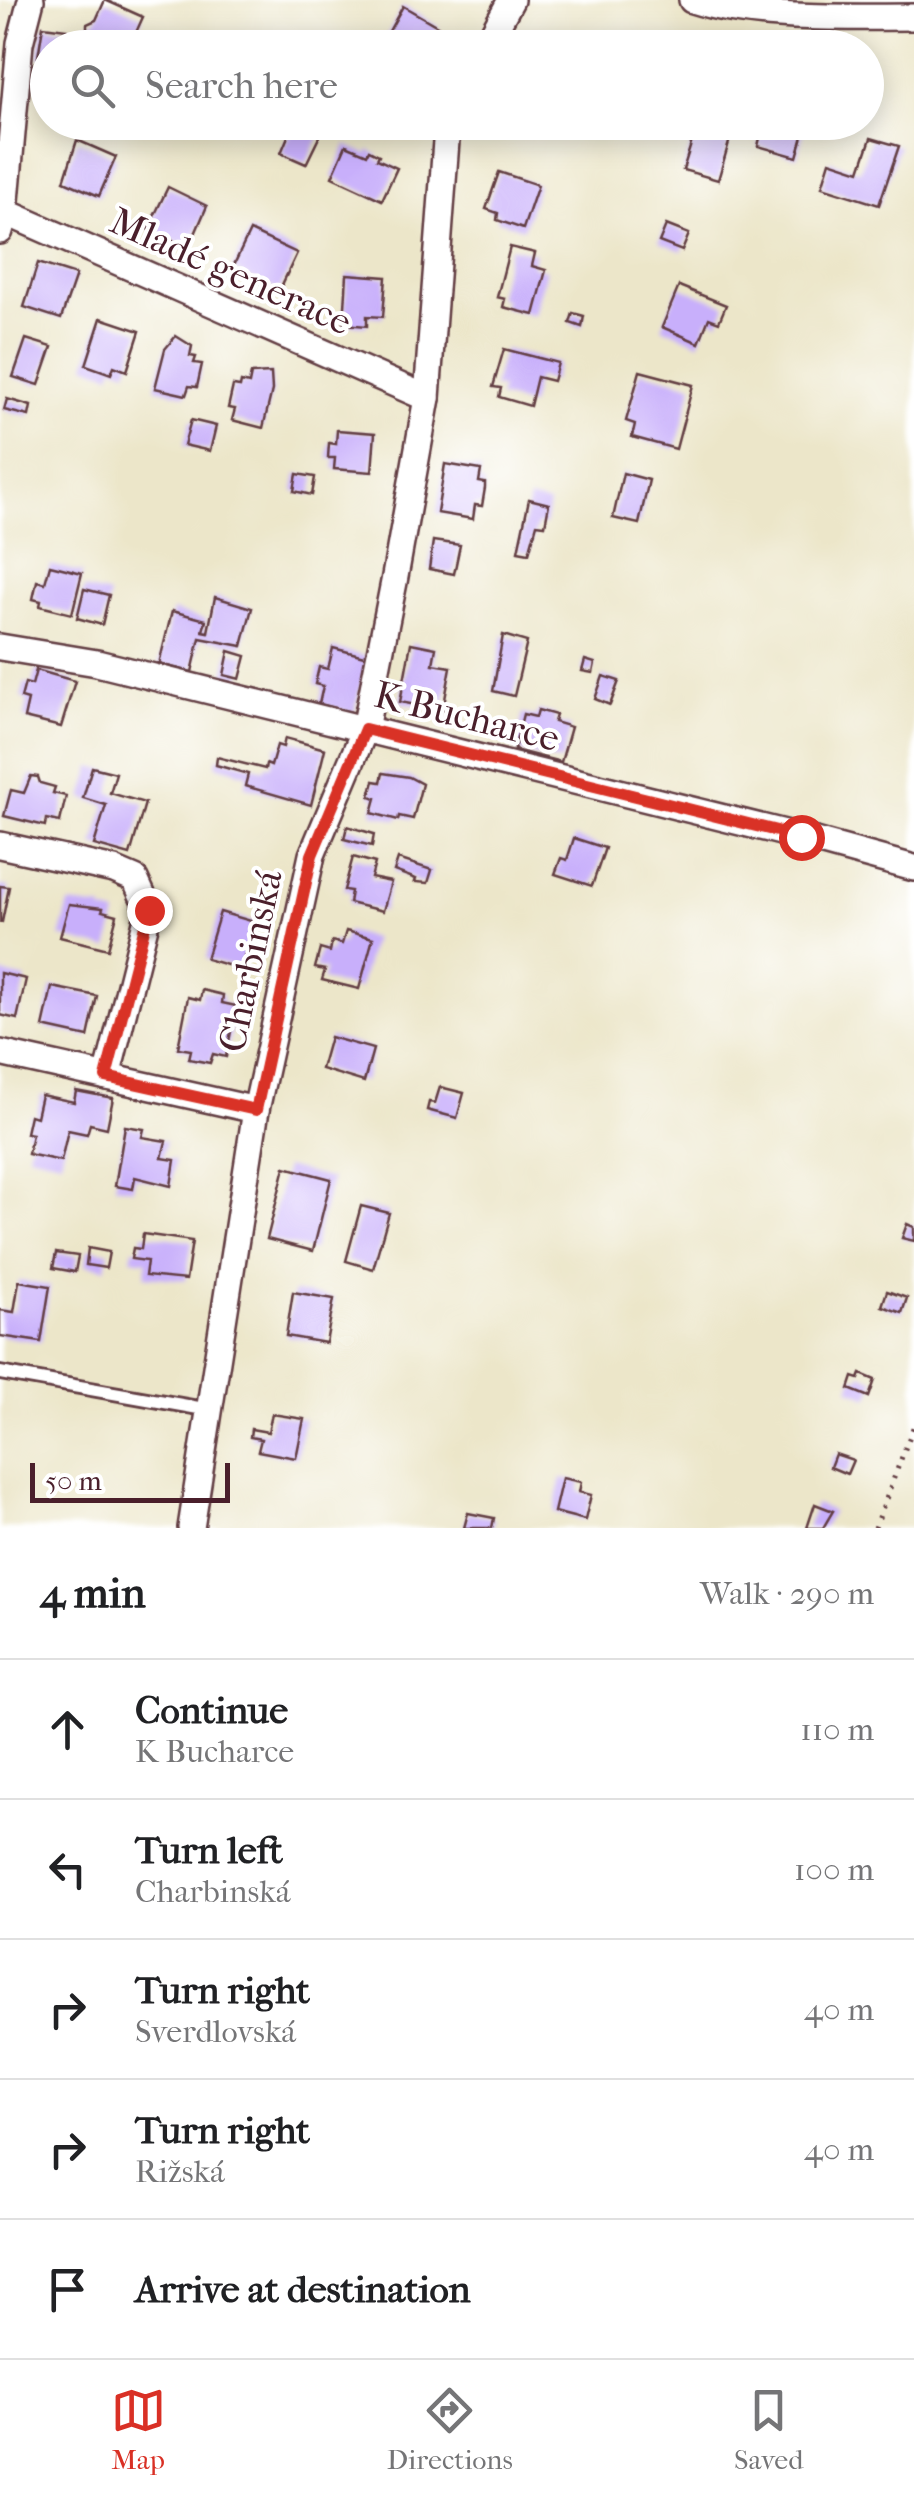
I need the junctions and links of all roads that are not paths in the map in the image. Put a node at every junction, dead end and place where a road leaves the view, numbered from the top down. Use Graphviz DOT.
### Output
graph roads {
  1 [pos="31,0"];
  2 [pos="511,0"];
  3 [pos="692,0"];
  4 [pos="914,17"];
  5 [pos="495,30"];
  6 [pos="446,140"];
  7 [pos="2,221"];
  8 [pos="427,398"];
  9 [pos="0,646"];
  10 [pos="365,729"];
  11 [pos="0,845"];
  12 [pos="914,868"];
  13 [pos="0,1053"];
  14 [pos="106,1077"];
  15 [pos="256,1110"];
  16 [pos="0,1373"];
  17 [pos="210,1410"];
  18 [pos="191,1528"];
  1 -- 7 [label="street"];
  2 -- 5 [label="street"];
  3 -- 4 [label="street"];
  6 -- 8 [label="street, Charbinská"];
  7 -- 8 [label="street, Mladé generace"];
  8 -- 10 [label="street, Charbinská"];
  9 -- 10 [label="street, K Bucharce"];
  10 -- 12 [label="street, K Bucharce"];
  10 -- 15 [label="street, Charbinská"];
  11 -- 14 [label="street"];
  13 -- 14 [label="street"];
  14 -- 15 [label="street"];
  15 -- 17 [label="street, Charbinská"];
  16 -- 17 [label="lane"];
  17 -- 18 [label="street, Charbinská"];
}
